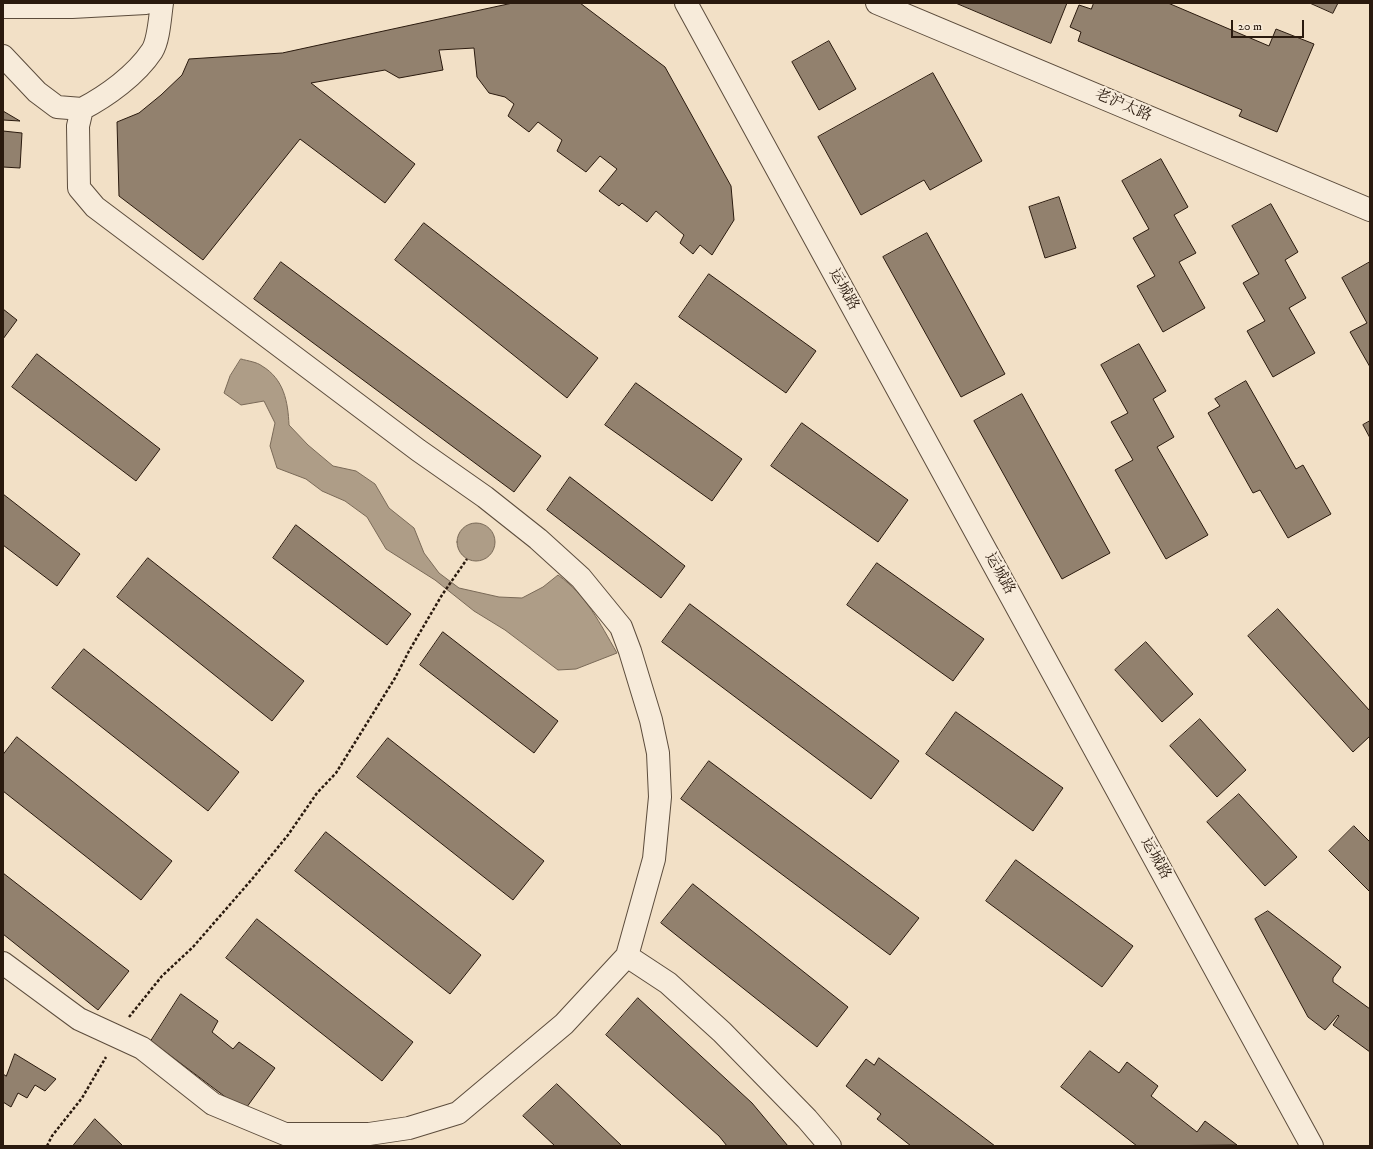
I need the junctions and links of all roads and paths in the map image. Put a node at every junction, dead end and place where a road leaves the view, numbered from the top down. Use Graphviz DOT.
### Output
graph roads {
  1 [pos="146,3"];
  2 [pos="162,3"];
  3 [pos="686,3"];
  4 [pos="877,3"];
  5 [pos="3,7"];
  6 [pos="3,56"];
  7 [pos="82,109"];
  8 [pos="1370,210"];
  9 [pos="467,559"];
  10 [pos="627,956"];
  11 [pos="3,964"];
  12 [pos="114,1035"];
  13 [pos="47,1146"];
  14 [pos="830,1146"];
  15 [pos="1312,1146"];
  1 -- 5 [label="street"];
  2 -- 7 [label="street"];
  3 -- 15 [label="street, 运城路"];
  4 -- 8 [label="street, 老沪太路"];
  6 -- 7 [label="street"];
  7 -- 10 [label="street"];
  9 -- 12 [label="path"];
  10 -- 12 [label="street"];
  10 -- 14 [label="street"];
  11 -- 12 [label="street"];
  12 -- 13 [label="path"];
}
